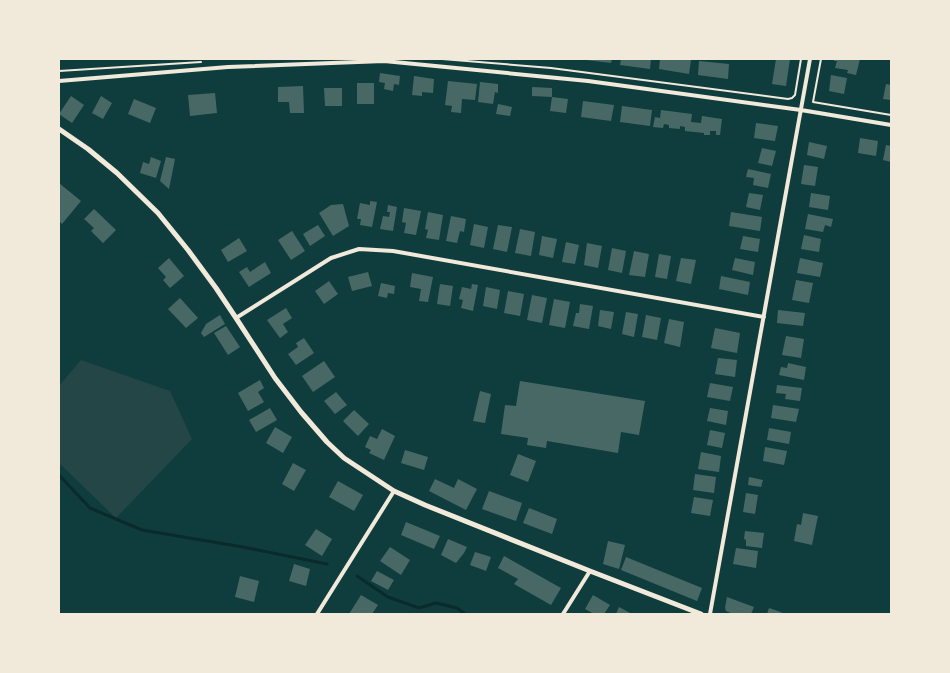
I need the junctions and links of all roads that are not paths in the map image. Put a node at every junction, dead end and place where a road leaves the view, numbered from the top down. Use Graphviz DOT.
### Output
graph roads {
  1 [pos="810,59"];
  2 [pos="384,60"];
  3 [pos="59,81"];
  4 [pos="801,110"];
  5 [pos="891,125"];
  6 [pos="59,129"];
  7 [pos="764,317"];
  8 [pos="236,318"];
  9 [pos="394,491"];
  10 [pos="590,571"];
  11 [pos="317,614"];
  12 [pos="563,614"];
  13 [pos="702,614"];
  14 [pos="710,614"];
  1 -- 4 [label="street"];
  2 -- 3 [label="street"];
  2 -- 4 [label="street"];
  4 -- 5 [label="street"];
  4 -- 7 [label="street"];
  6 -- 8 [label="street"];
  7 -- 8 [label="street"];
  7 -- 14 [label="street"];
  8 -- 9 [label="street"];
  9 -- 10 [label="street"];
  9 -- 11 [label="street"];
  10 -- 12 [label="street"];
  10 -- 13 [label="street"];
}
